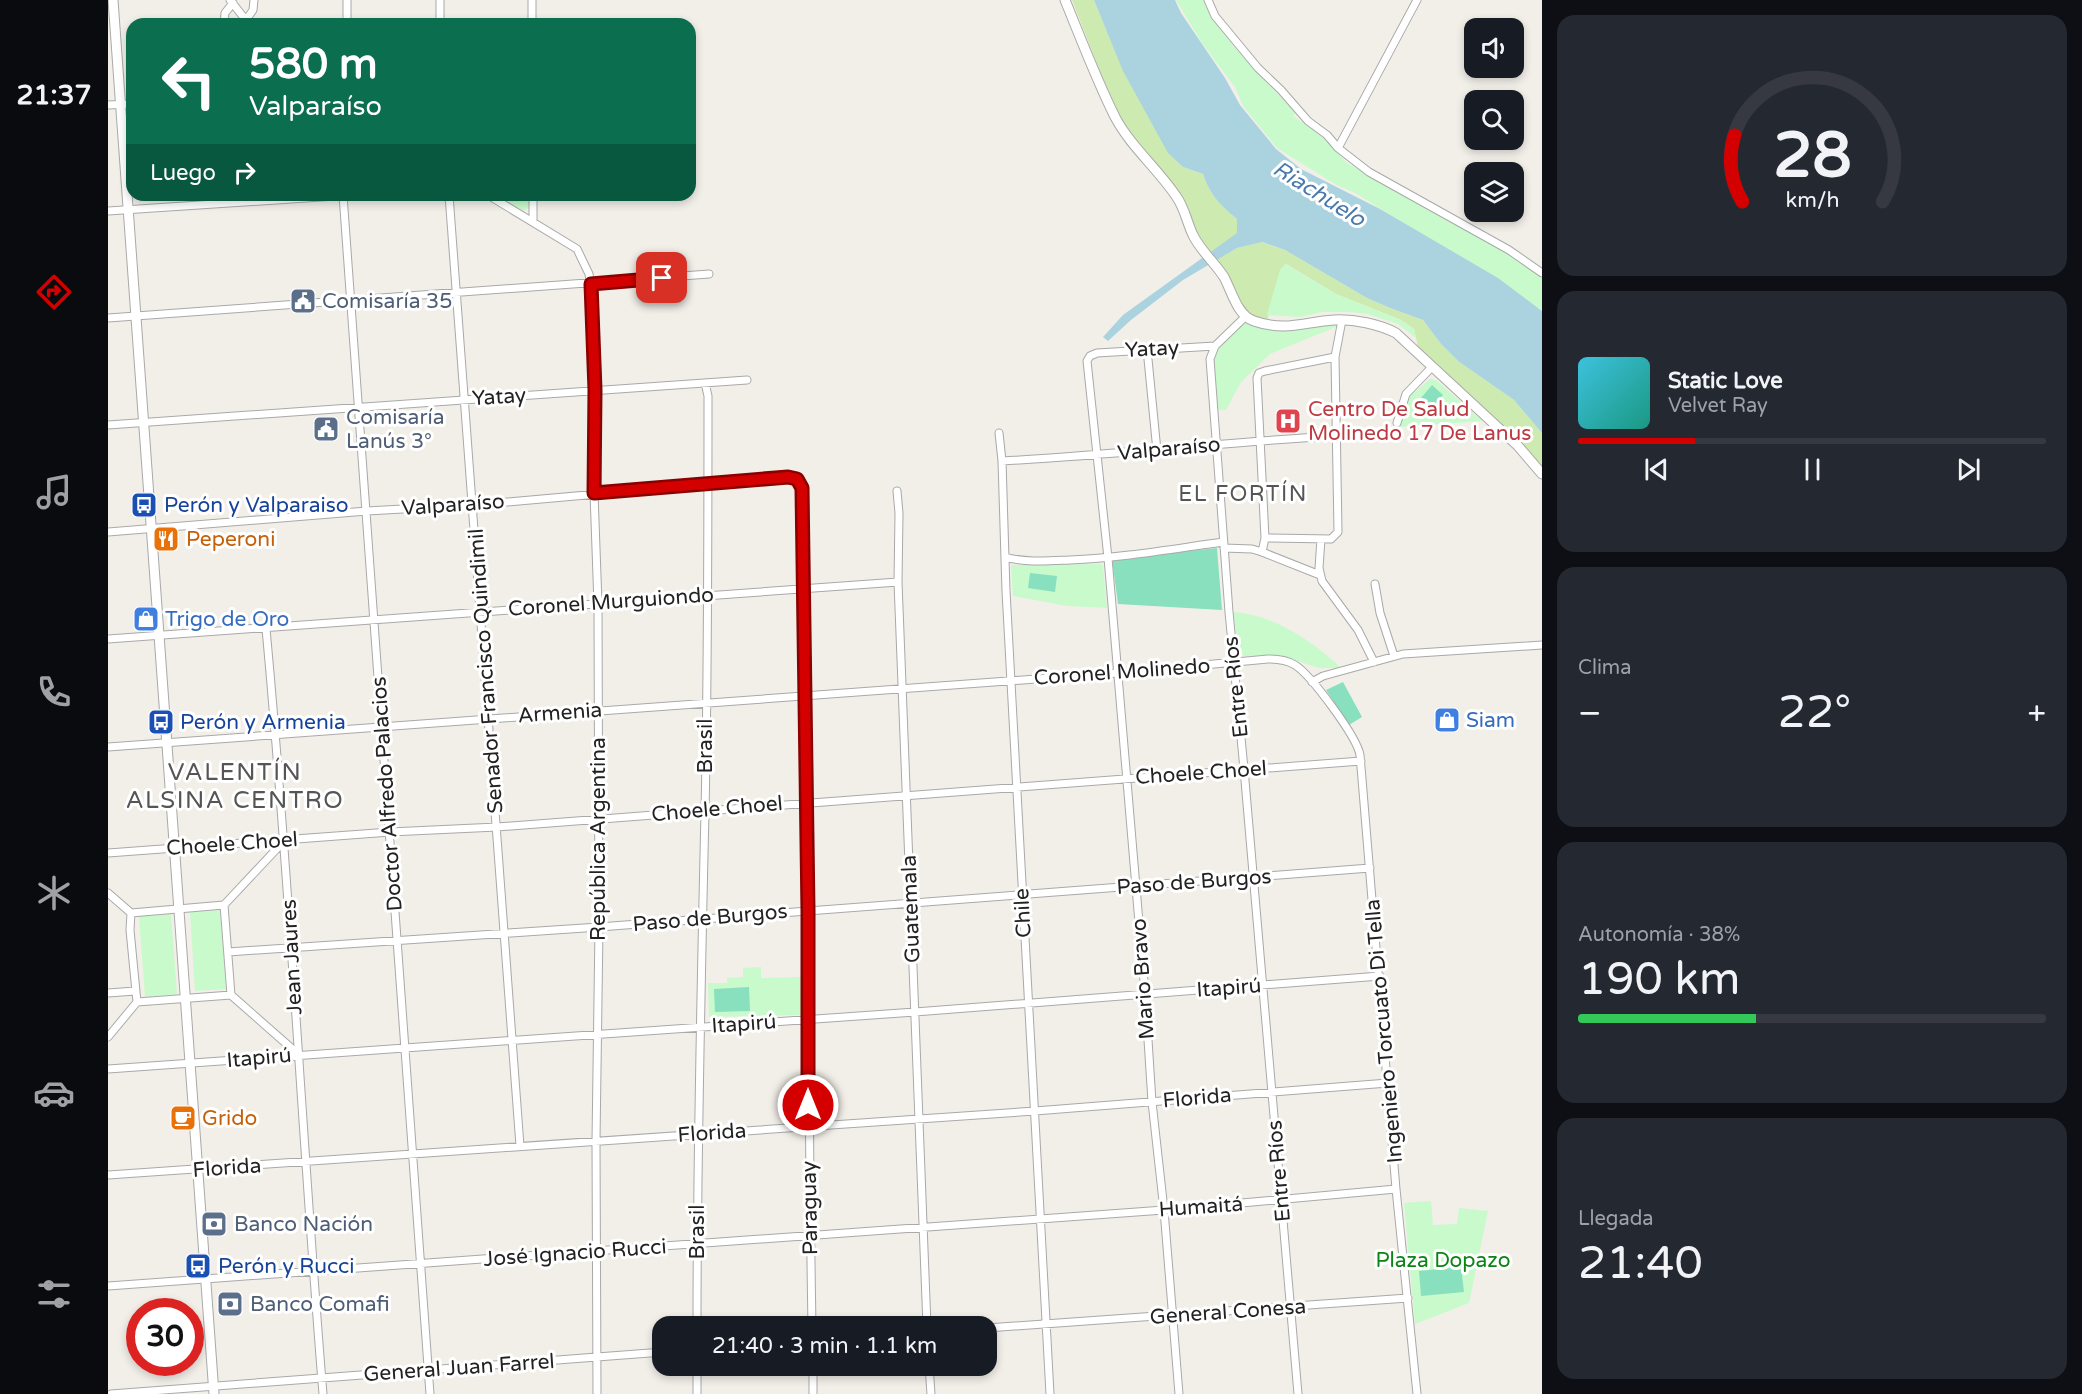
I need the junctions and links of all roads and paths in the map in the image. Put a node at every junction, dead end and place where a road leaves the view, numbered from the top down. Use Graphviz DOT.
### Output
graph roads {
  1 [pos="113,0"];
  2 [pos="254,0"];
  3 [pos="347,0"];
  4 [pos="440,0"];
  5 [pos="532,0"];
  6 [pos="1065,0"];
  7 [pos="1208,0"];
  8 [pos="1416,0"];
  9 [pos="232,2"];
  10 [pos="225,18"];
  11 [pos="245,18"];
  12 [pos="250,18"];
  13 [pos="347,18"];
  14 [pos="440,18"];
  15 [pos="532,18"];
  16 [pos="121,104"];
  17 [pos="126,104"];
  18 [pos="108,105"];
  19 [pos="1338,148"];
  20 [pos="126,180"];
  21 [pos="127,201"];
  22 [pos="210,201"];
  23 [pos="343,201"];
  24 [pos="450,201"];
  25 [pos="498,201"];
  26 [pos="532,201"];
  27 [pos="128,210"];
  28 [pos="108,211"];
  29 [pos="533,221"];
  30 [pos="1542,273"];
  31 [pos="709,274"];
  32 [pos="591,284"];
  33 [pos="457,294"];
  34 [pos="351,301"];
  35 [pos="137,316"];
  36 [pos="1246,316"];
  37 [pos="108,318"];
  38 [pos="1342,320"];
  39 [pos="1215,345"];
  40 [pos="1147,349"];
  41 [pos="1090,356"];
  42 [pos="1335,357"];
  43 [pos="1432,367"];
  44 [pos="747,380"];
  45 [pos="705,383"];
  46 [pos="595,390"];
  47 [pos="466,399"];
  48 [pos="360,407"];
  49 [pos="144,423"];
  50 [pos="1397,423"];
  51 [pos="108,426"];
  52 [pos="999,433"];
  53 [pos="1336,436"];
  54 [pos="1260,440"];
  55 [pos="1217,446"];
  56 [pos="1157,451"];
  57 [pos="1098,456"];
  58 [pos="1002,461"];
  59 [pos="1542,474"];
  60 [pos="797,479"];
  61 [pos="708,485"];
  62 [pos="897,492"];
  63 [pos="594,493"];
  64 [pos="474,505"];
  65 [pos="367,511"];
  66 [pos="152,529"];
  67 [pos="108,532"];
  68 [pos="1265,538"];
  69 [pos="1322,539"];
  70 [pos="1224,545"];
  71 [pos="1262,552"];
  72 [pos="1005,557"];
  73 [pos="1108,558"];
  74 [pos="1320,575"];
  75 [pos="898,582"];
  76 [pos="1375,584"];
  77 [pos="804,588"];
  78 [pos="707,595"];
  79 [pos="598,604"];
  80 [pos="482,611"];
  81 [pos="374,621"];
  82 [pos="266,628"];
  83 [pos="159,635"];
  84 [pos="108,639"];
  85 [pos="1542,645"];
  86 [pos="1394,656"];
  87 [pos="1374,662"];
  88 [pos="1234,663"];
  89 [pos="1117,673"];
  90 [pos="1012,680"];
  91 [pos="1312,682"];
  92 [pos="903,688"];
  93 [pos="805,696"];
  94 [pos="705,703"];
  95 [pos="598,711"];
  96 [pos="489,718"];
  97 [pos="381,725"];
  98 [pos="276,734"];
  99 [pos="168,742"];
  100 [pos="108,747"];
  101 [pos="1361,761"];
  102 [pos="1244,769"];
  103 [pos="1126,778"];
  104 [pos="1017,787"];
  105 [pos="907,794"];
  106 [pos="806,802"];
  107 [pos="705,810"];
  108 [pos="598,819"];
  109 [pos="497,827"];
  110 [pos="390,832"];
  111 [pos="285,840"];
  112 [pos="175,847"];
  113 [pos="108,853"];
  114 [pos="1370,868"];
  115 [pos="1253,878"];
  116 [pos="1136,886"];
  117 [pos="108,893"];
  118 [pos="1022,894"];
  119 [pos="911,902"];
  120 [pos="224,905"];
  121 [pos="179,908"];
  122 [pos="808,911"];
  123 [pos="131,913"];
  124 [pos="702,919"];
  125 [pos="599,927"];
  126 [pos="505,934"];
  127 [pos="398,942"];
  128 [pos="291,948"];
  129 [pos="228,952"];
  130 [pos="1380,976"];
  131 [pos="1263,986"];
  132 [pos="135,991"];
  133 [pos="108,993"];
  134 [pos="1145,993"];
  135 [pos="231,995"];
  136 [pos="185,1000"];
  137 [pos="137,1002"];
  138 [pos="1029,1003"];
  139 [pos="915,1012"];
  140 [pos="808,1019"];
  141 [pos="700,1027"];
  142 [pos="598,1034"];
  143 [pos="108,1037"];
  144 [pos="513,1040"];
  145 [pos="405,1048"];
  146 [pos="298,1054"];
  147 [pos="190,1064"];
  148 [pos="108,1069"];
  149 [pos="1388,1083"];
  150 [pos="1272,1092"];
  151 [pos="1152,1102"];
  152 [pos="1035,1111"];
  153 [pos="919,1119"];
  154 [pos="808,1126"];
  155 [pos="698,1135"];
  156 [pos="596,1141"];
  157 [pos="520,1146"];
  158 [pos="413,1154"];
  159 [pos="307,1162"];
  160 [pos="197,1170"];
  161 [pos="108,1175"];
  162 [pos="1396,1189"];
  163 [pos="1282,1201"];
  164 [pos="1164,1210"];
  165 [pos="1042,1218"];
  166 [pos="924,1227"];
  167 [pos="810,1235"];
  168 [pos="697,1244"];
  169 [pos="597,1251"];
  170 [pos="420,1264"];
  171 [pos="315,1272"];
  172 [pos="205,1281"];
  173 [pos="108,1287"];
  174 [pos="1408,1298"];
  175 [pos="1290,1307"];
  176 [pos="697,1316"];
  177 [pos="812,1316"];
  178 [pos="927,1316"];
  179 [pos="1172,1316"];
  180 [pos="1047,1325"];
  181 [pos="997,1328"];
  182 [pos="652,1353"];
  183 [pos="598,1358"];
  184 [pos="428,1371"];
  185 [pos="697,1376"];
  186 [pos="813,1376"];
  187 [pos="930,1376"];
  188 [pos="321,1378"];
  189 [pos="214,1390"];
  190 [pos="111,1394"];
  191 [pos="323,1394"];
  192 [pos="430,1394"];
  193 [pos="597,1394"];
  194 [pos="697,1394"];
  195 [pos="813,1394"];
  196 [pos="931,1394"];
  197 [pos="1050,1394"];
  198 [pos="1179,1394"];
  199 [pos="1298,1394"];
  200 [pos="1417,1394"];
  1 -- 16 [label="street"];
  2 -- 12 [label="street"];
  3 -- 13 [label="street"];
  4 -- 14 [label="street"];
  5 -- 15 [label="street"];
  6 -- 36 [label="street"];
  7 -- 19 [label="street"];
  8 -- 19 [label="street"];
  9 -- 10 [label="street"];
  9 -- 11 [label="street"];
  16 -- 17 [label="street"];
  16 -- 18 [label="street"];
  16 -- 20 [label="street"];
  19 -- 30 [label="street"];
  21 -- 27 [label="street"];
  22 -- 27 [label="street"];
  23 -- 34 [label="street, Doctor Alfredo Palacios"];
  24 -- 33 [label="street, Senador Francisco Quindimil"];
  25 -- 29 [label="street, República Argentina"];
  26 -- 29 [label="street"];
  27 -- 28 [label="street"];
  27 -- 35 [label="street"];
  29 -- 32 [label="street, República Argentina"];
  31 -- 32 [label="street"];
  32 -- 33 [label="street"];
  32 -- 46 [label="street, República Argentina"];
  33 -- 34 [label="street"];
  33 -- 47 [label="street, Senador Francisco Quindimil"];
  34 -- 35 [label="street"];
  34 -- 48 [label="street, Doctor Alfredo Palacios"];
  35 -- 37 [label="street"];
  35 -- 49 [label="street"];
  36 -- 38 [label="street"];
  36 -- 39 [label="street"];
  38 -- 42 [label="street"];
  38 -- 43 [label="street"];
  39 -- 40 [label="street, Yatay"];
  39 -- 55 [label="street, Entre Ríos"];
  40 -- 41 [label="street, Yatay"];
  40 -- 56 [label="street"];
  41 -- 57 [label="street, Mario Bravo"];
  42 -- 53 [label="street"];
  42 -- 54 [label="street"];
  43 -- 50 [label="street"];
  43 -- 59 [label="street"];
  44 -- 45 [label="street, Yatay"];
  45 -- 46 [label="street, Yatay"];
  45 -- 61 [label="street, Brasil"];
  46 -- 47 [label="street, Yatay"];
  46 -- 63 [label="street, República Argentina"];
  47 -- 48 [label="street, Yatay"];
  47 -- 64 [label="street, Senador Francisco Quindimil"];
  48 -- 49 [label="street, Yatay"];
  48 -- 65 [label="street, Doctor Alfredo Palacios"];
  49 -- 51 [label="street, Yatay"];
  49 -- 66 [label="street"];
  52 -- 58 [label="street, Chile"];
  53 -- 54 [label="street, Valparaíso"];
  53 -- 69 [label="street"];
  54 -- 55 [label="street, Valparaíso"];
  54 -- 68 [label="street"];
  55 -- 56 [label="street, Valparaíso"];
  55 -- 70 [label="street, Entre Ríos"];
  56 -- 57 [label="street, Valparaíso"];
  57 -- 58 [label="street, Valparaíso"];
  57 -- 73 [label="street, Mario Bravo"];
  58 -- 72 [label="street, Chile"];
  60 -- 61 [label="street, Valparaíso"];
  60 -- 77 [label="street, Paraguay"];
  61 -- 63 [label="street, Valparaíso"];
  61 -- 78 [label="street, Brasil"];
  62 -- 75 [label="street, Guatemala"];
  63 -- 64 [label="street, Valparaíso"];
  63 -- 79 [label="street, República Argentina"];
  64 -- 65 [label="street, Valparaíso"];
  64 -- 80 [label="street, Senador Francisco Quindimil"];
  65 -- 66 [label="street, Valparaíso"];
  65 -- 81 [label="street, Doctor Alfredo Palacios"];
  66 -- 67 [label="street, Valparaíso"];
  66 -- 83 [label="street"];
  68 -- 69 [label="street"];
  68 -- 71 [label="street"];
  69 -- 74 [label="street"];
  70 -- 71 [label="street"];
  70 -- 73 [label="street"];
  70 -- 88 [label="street, Entre Ríos"];
  71 -- 74 [label="street"];
  72 -- 73 [label="street"];
  72 -- 90 [label="street, Chile"];
  73 -- 89 [label="street, Mario Bravo"];
  74 -- 87 [label="street"];
  75 -- 77 [label="street, Coronel Murguiondo"];
  75 -- 92 [label="street, Guatemala"];
  76 -- 86 [label="street"];
  77 -- 78 [label="street, Coronel Murguiondo"];
  77 -- 93 [label="street, Paraguay"];
  78 -- 79 [label="street, Coronel Murguiondo"];
  78 -- 94 [label="street, Brasil"];
  79 -- 80 [label="street, Coronel Murguiondo"];
  79 -- 95 [label="street, República Argentina"];
  80 -- 81 [label="street, Coronel Murguiondo"];
  80 -- 96 [label="street, Senador Francisco Quindimil"];
  81 -- 82 [label="street, Coronel Murguiondo"];
  81 -- 97 [label="street, Doctor Alfredo Palacios"];
  82 -- 83 [label="street, Coronel Murguiondo"];
  82 -- 98 [label="street, Jean Jaures"];
  83 -- 84 [label="street, Coronel Murguiondo"];
  83 -- 99 [label="street"];
  85 -- 86 [label="street"];
  86 -- 87 [label="street"];
  87 -- 91 [label="street"];
  88 -- 89 [label="street, Coronel Molinedo"];
  88 -- 91 [label="street, Coronel Molinedo"];
  88 -- 102 [label="street, Entre Ríos"];
  89 -- 90 [label="street, Coronel Molinedo"];
  89 -- 103 [label="street, Mario Bravo"];
  90 -- 92 [label="street, Armenia"];
  90 -- 104 [label="street, Chile"];
  91 -- 101 [label="street, Ingeniero Torcuato Di Tella"];
  92 -- 93 [label="street, Armenia"];
  92 -- 105 [label="street, Guatemala"];
  93 -- 94 [label="street, Armenia"];
  93 -- 106 [label="street, Paraguay"];
  94 -- 95 [label="street, Armenia"];
  94 -- 107 [label="street, Brasil"];
  95 -- 96 [label="street, Armenia"];
  95 -- 108 [label="street, República Argentina"];
  96 -- 97 [label="street, Armenia"];
  96 -- 109 [label="street, Senador Francisco Quindimil"];
  97 -- 98 [label="street, Armenia"];
  97 -- 110 [label="street, Doctor Alfredo Palacios"];
  98 -- 99 [label="street, Armenia"];
  98 -- 111 [label="street, Jean Jaures"];
  99 -- 100 [label="street, Armenia"];
  99 -- 112 [label="street"];
  101 -- 102 [label="street, Choele Choel"];
  101 -- 114 [label="street, Ingeniero Torcuato Di Tella"];
  102 -- 103 [label="street, Choele Choel"];
  102 -- 115 [label="street, Entre Ríos"];
  103 -- 104 [label="street, Choele Choel"];
  103 -- 116 [label="street, Mario Bravo"];
  104 -- 105 [label="street, Choele Choel"];
  104 -- 118 [label="street, Chile"];
  105 -- 106 [label="street, Choele Choel"];
  105 -- 119 [label="street, Guatemala"];
  106 -- 107 [label="street, Choele Choel"];
  106 -- 122 [label="street, Paraguay"];
  107 -- 108 [label="street, Choele Choel"];
  107 -- 124 [label="street, Brasil"];
  108 -- 109 [label="street, Choele Choel"];
  108 -- 125 [label="street, República Argentina"];
  109 -- 110 [label="street, Choele Choel"];
  109 -- 126 [label="street, Senador Francisco Quindimil"];
  110 -- 111 [label="street, Choele Choel"];
  110 -- 127 [label="street, Doctor Alfredo Palacios"];
  111 -- 112 [label="street, Choele Choel"];
  111 -- 120 [label="street"];
  111 -- 128 [label="street, Jean Jaures"];
  112 -- 113 [label="street, Choele Choel"];
  112 -- 121 [label="street"];
  114 -- 115 [label="street, Paso de Burgos"];
  114 -- 130 [label="street, Ingeniero Torcuato Di Tella"];
  115 -- 116 [label="street, Paso de Burgos"];
  115 -- 131 [label="street, Entre Ríos"];
  116 -- 118 [label="street, Paso de Burgos"];
  116 -- 134 [label="street, Mario Bravo"];
  117 -- 123 [label="street"];
  118 -- 119 [label="street, Paso de Burgos"];
  118 -- 138 [label="street, Chile"];
  119 -- 122 [label="street, Paso de Burgos"];
  119 -- 139 [label="street, Guatemala"];
  120 -- 121 [label="street"];
  120 -- 129 [label="street"];
  121 -- 123 [label="street"];
  121 -- 136 [label="street"];
  122 -- 124 [label="street, Paso de Burgos"];
  122 -- 140 [label="street, Paraguay"];
  123 -- 132 [label="street"];
  124 -- 125 [label="street, Paso de Burgos"];
  124 -- 141 [label="street, Brasil"];
  125 -- 126 [label="street, Paso de Burgos"];
  125 -- 142 [label="street, República Argentina"];
  126 -- 127 [label="street, Paso de Burgos"];
  126 -- 144 [label="street, Senador Francisco Quindimil"];
  127 -- 128 [label="street, Paso de Burgos"];
  127 -- 145 [label="street, Doctor Alfredo Palacios"];
  128 -- 129 [label="street, Paso de Burgos"];
  128 -- 146 [label="street, Jean Jaures"];
  129 -- 135 [label="street"];
  130 -- 131 [label="street, Itapirú"];
  130 -- 149 [label="street, Ingeniero Torcuato Di Tella"];
  131 -- 134 [label="street, Itapirú"];
  131 -- 150 [label="street, Entre Ríos"];
  132 -- 133 [label="street"];
  132 -- 137 [label="street"];
  134 -- 138 [label="street, Itapirú"];
  134 -- 151 [label="street, Mario Bravo"];
  135 -- 136 [label="street"];
  135 -- 146 [label="street"];
  136 -- 137 [label="street"];
  136 -- 147 [label="street"];
  137 -- 143 [label="street"];
  138 -- 139 [label="street, Itapirú"];
  138 -- 152 [label="street, Chile"];
  139 -- 140 [label="street, Itapirú"];
  139 -- 153 [label="street, Guatemala"];
  140 -- 141 [label="street, Itapirú"];
  140 -- 154 [label="street, Paraguay"];
  141 -- 142 [label="street, Itapirú"];
  141 -- 155 [label="street, Brasil"];
  142 -- 144 [label="street, Itapirú"];
  142 -- 156 [label="street, República Argentina"];
  144 -- 145 [label="street, Itapirú"];
  144 -- 157 [label="street, Senador Francisco Quindimil"];
  145 -- 146 [label="street, Itapirú"];
  145 -- 158 [label="street, Doctor Alfredo Palacios"];
  146 -- 147 [label="street, Itapirú"];
  146 -- 159 [label="street, Jean Jaures"];
  147 -- 148 [label="street, Itapirú"];
  147 -- 160 [label="street"];
  149 -- 150 [label="street, Florida"];
  149 -- 162 [label="street, Ingeniero Torcuato Di Tella"];
  150 -- 151 [label="street, Florida"];
  150 -- 163 [label="street, Entre Ríos"];
  151 -- 152 [label="street, Florida"];
  151 -- 164 [label="street, Mario Bravo"];
  152 -- 153 [label="street, Florida"];
  152 -- 165 [label="street, Chile"];
  153 -- 154 [label="street, Florida"];
  153 -- 166 [label="street, Guatemala"];
  154 -- 155 [label="street, Florida"];
  154 -- 167 [label="street, Paraguay"];
  155 -- 156 [label="street, Florida"];
  155 -- 168 [label="street, Brasil"];
  156 -- 157 [label="street, Florida"];
  156 -- 169 [label="street, República Argentina"];
  157 -- 158 [label="street, Florida"];
  158 -- 159 [label="street, Florida"];
  158 -- 170 [label="street, Doctor Alfredo Palacios"];
  159 -- 160 [label="street, Florida"];
  159 -- 171 [label="street, Jean Jaures"];
  160 -- 161 [label="street, Florida"];
  160 -- 172 [label="street"];
  162 -- 163 [label="street, Humaitá"];
  162 -- 174 [label="street, Ingeniero Torcuato Di Tella"];
  163 -- 164 [label="street, Humaitá"];
  163 -- 175 [label="street, Entre Ríos"];
  164 -- 165 [label="street, Humaitá"];
  164 -- 179 [label="street, Mario Bravo"];
  165 -- 166 [label="street, José Ignacio Rucci"];
  165 -- 180 [label="street, Chile"];
  166 -- 167 [label="street, José Ignacio Rucci"];
  166 -- 178 [label="street, Guatemala"];
  167 -- 168 [label="street, José Ignacio Rucci"];
  167 -- 177 [label="street, Paraguay"];
  168 -- 169 [label="street, José Ignacio Rucci"];
  168 -- 176 [label="street, Brasil"];
  169 -- 170 [label="street, José Ignacio Rucci"];
  169 -- 183 [label="street, República Argentina"];
  170 -- 171 [label="street, José Ignacio Rucci"];
  170 -- 184 [label="street, Doctor Alfredo Palacios"];
  171 -- 172 [label="street, José Ignacio Rucci"];
  171 -- 188 [label="street, Jean Jaures"];
  172 -- 173 [label="street, José Ignacio Rucci"];
  172 -- 189 [label="street"];
  174 -- 175 [label="street, General Conesa"];
  174 -- 200 [label="street, Ingeniero Torcuato Di Tella"];
  175 -- 179 [label="street, General Conesa"];
  175 -- 199 [label="street, Entre Ríos"];
  179 -- 180 [label="street, General Conesa"];
  179 -- 198 [label="street, Mario Bravo"];
  180 -- 181 [label="street"];
  180 -- 197 [label="street, Chile"];
  182 -- 183 [label="street, General Juan Farrel"];
  183 -- 184 [label="street, General Juan Farrel"];
  183 -- 193 [label="street, República Argentina"];
  184 -- 188 [label="street, General Juan Farrel"];
  184 -- 192 [label="street, Doctor Alfredo Palacios"];
  185 -- 194 [label="street"];
  186 -- 195 [label="street"];
  187 -- 196 [label="street"];
  188 -- 189 [label="street, General Juan Farrel"];
  188 -- 191 [label="street, Jean Jaures"];
  189 -- 190 [label="street, General Juan Farrel"];
}
